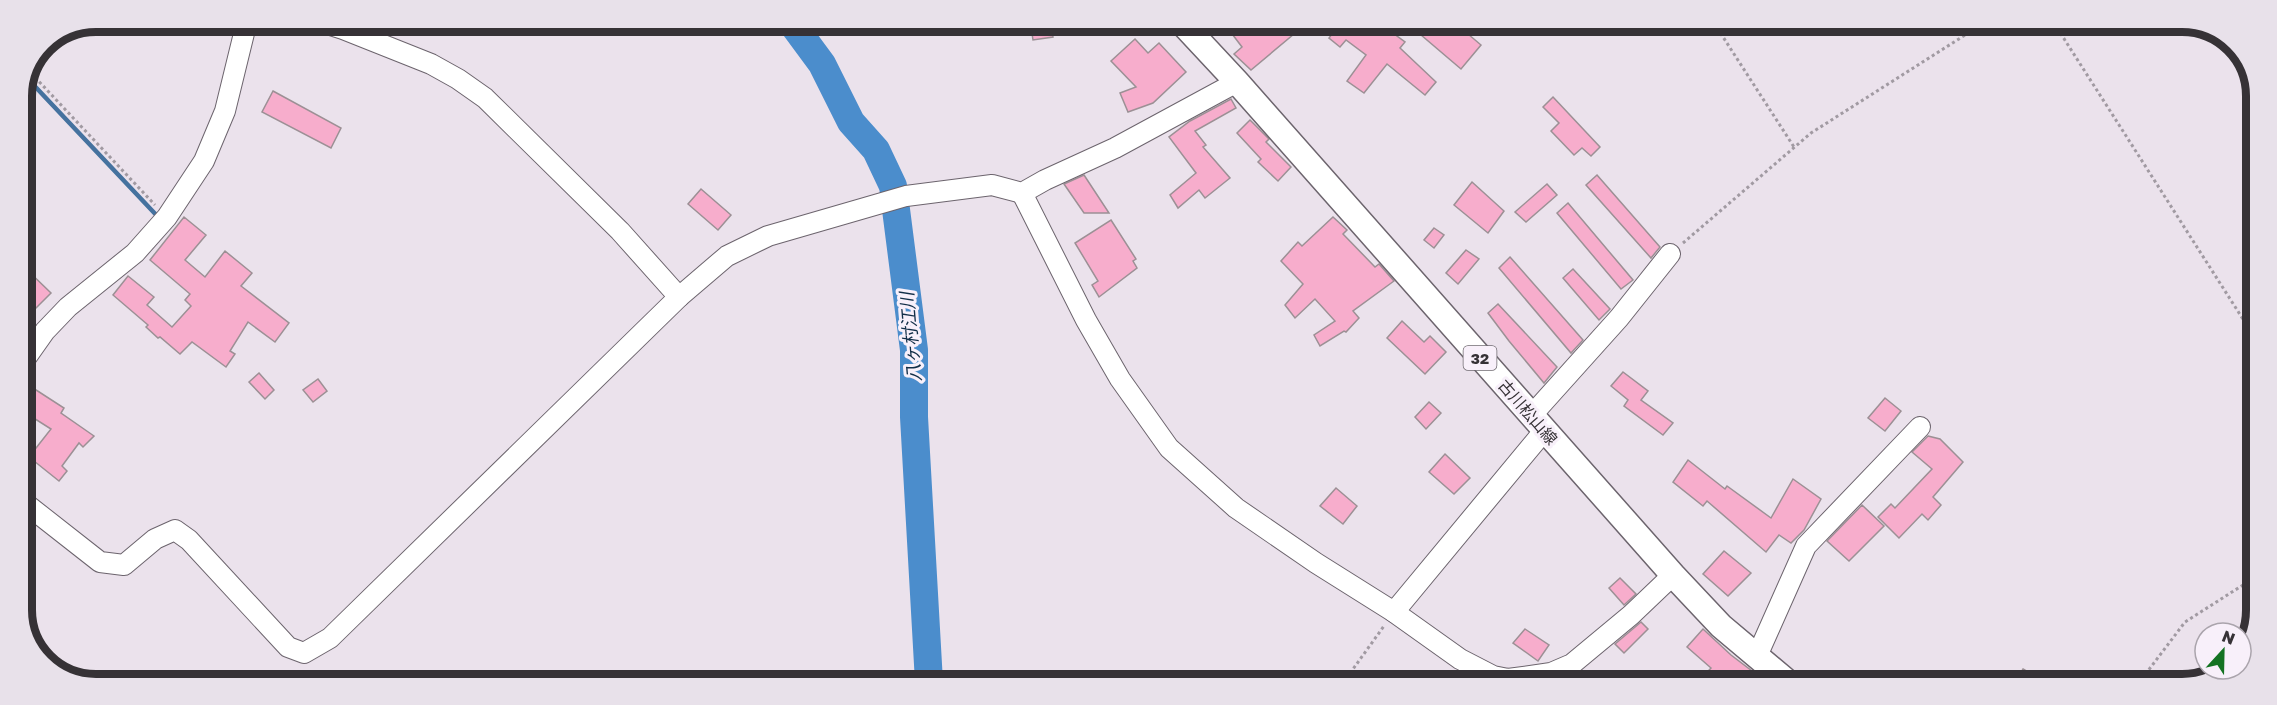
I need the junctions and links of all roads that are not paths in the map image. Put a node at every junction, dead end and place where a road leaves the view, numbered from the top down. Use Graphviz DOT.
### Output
graph roads {
  1 [pos="244,32"];
  2 [pos="350,32"];
  3 [pos="1190,32"];
  4 [pos="1237,82"];
  5 [pos="1022,193"];
  6 [pos="1670,255"];
  7 [pos="679,297"];
  8 [pos="32,349"];
  9 [pos="1538,423"];
  10 [pos="1920,427"];
  11 [pos="32,509"];
  12 [pos="1673,575"];
  13 [pos="1394,612"];
  14 [pos="1757,657"];
  15 [pos="1489,674"];
  16 [pos="1544,674"];
  17 [pos="1778,674"];
  1 -- 8 [label="street"];
  2 -- 7 [label="street"];
  3 -- 4 [label="main road, 古川松山線 / 32"];
  4 -- 5 [label="street"];
  4 -- 9 [label="main road, 古川松山線 / 32"];
  5 -- 7 [label="street"];
  5 -- 13 [label="street"];
  6 -- 9 [label="street"];
  7 -- 11 [label="street"];
  9 -- 12 [label="main road, 古川松山線 / 32"];
  9 -- 13 [label="street"];
  10 -- 14 [label="street"];
  12 -- 14 [label="main road, 古川松山線 / 32"];
  12 -- 16 [label="street"];
  13 -- 15 [label="street"];
  14 -- 17 [label="main road, 古川松山線 / 32"];
}
